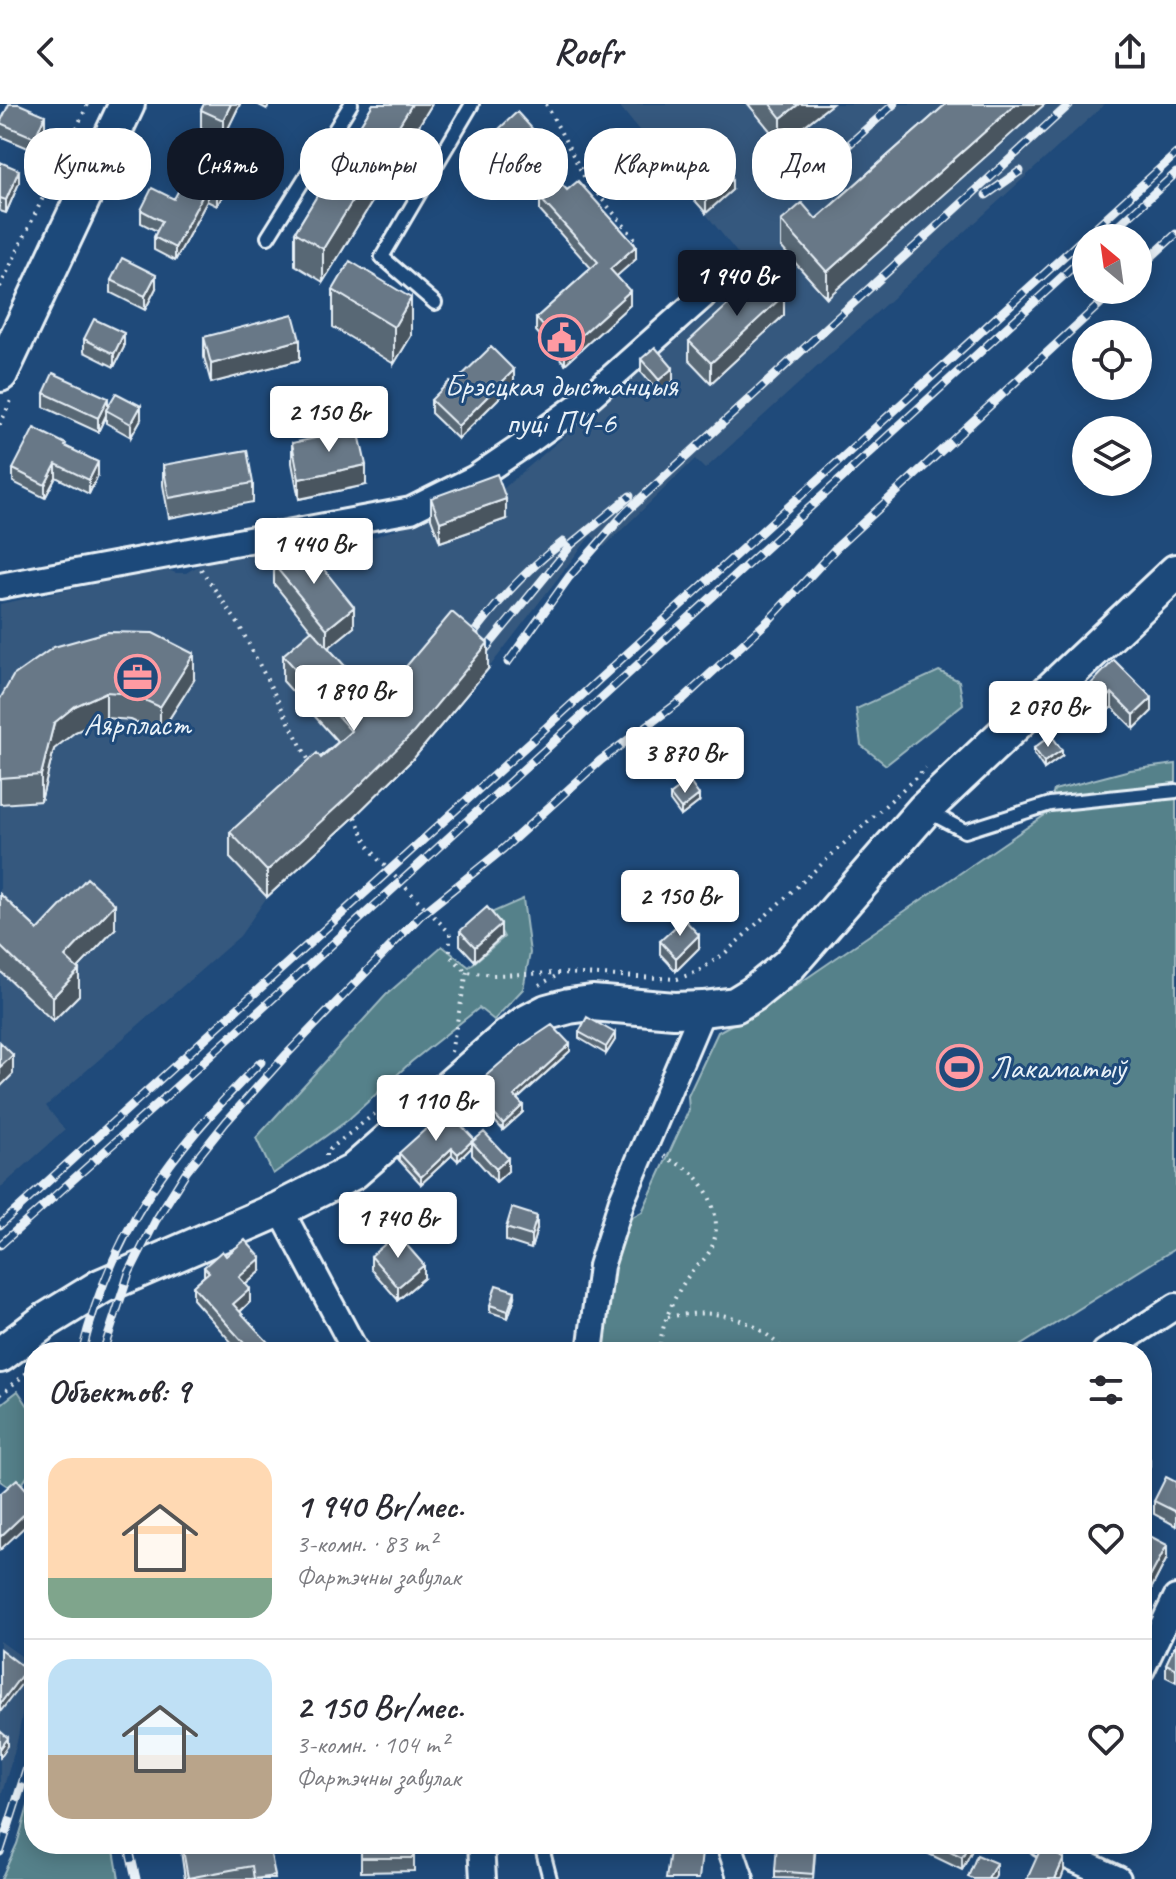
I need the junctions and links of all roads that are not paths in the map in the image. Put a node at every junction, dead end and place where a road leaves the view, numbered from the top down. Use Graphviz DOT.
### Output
graph roads {
  1 [pos="127,104"];
  2 [pos="351,104"];
  3 [pos="472,104"];
  4 [pos="268,237"];
  5 [pos="703,296"];
  6 [pos="435,303"];
  7 [pos="0,374"];
  8 [pos="1176,572"];
  9 [pos="0,586"];
  10 [pos="1176,791"];
  11 [pos="925,809"];
  12 [pos="703,1009"];
  13 [pos="280,1209"];
  14 [pos="1176,1306"];
  15 [pos="351,1342"];
  16 [pos="591,1342"];
  17 [pos="1120,1342"];
  18 [pos="0,1355"];
  19 [pos="1176,1598"];
  20 [pos="1152,1648"];
  21 [pos="482,1854"];
  22 [pos="544,1854"];
  23 [pos="732,1854"];
  24 [pos="1067,1854"];
  25 [pos="483,1879"];
  26 [pos="550,1879"];
  27 [pos="741,1879"];
  28 [pos="1118,1879"];
  1 -- 7 [label="street"];
  2 -- 4 [label="lane"];
  3 -- 6 [label="lane"];
  5 -- 9 [label="street"];
  8 -- 11 [label="street"];
  10 -- 11 [label="lane"];
  11 -- 12 [label="street"];
  12 -- 13 [label="street"];
  12 -- 16 [label="street"];
  13 -- 15 [label="street"];
  13 -- 18 [label="street"];
  14 -- 17 [label="street"];
  19 -- 20 [label="street"];
  21 -- 25 [label="street"];
  22 -- 26 [label="lane"];
  23 -- 27 [label="street"];
  24 -- 28 [label="street"];
}
